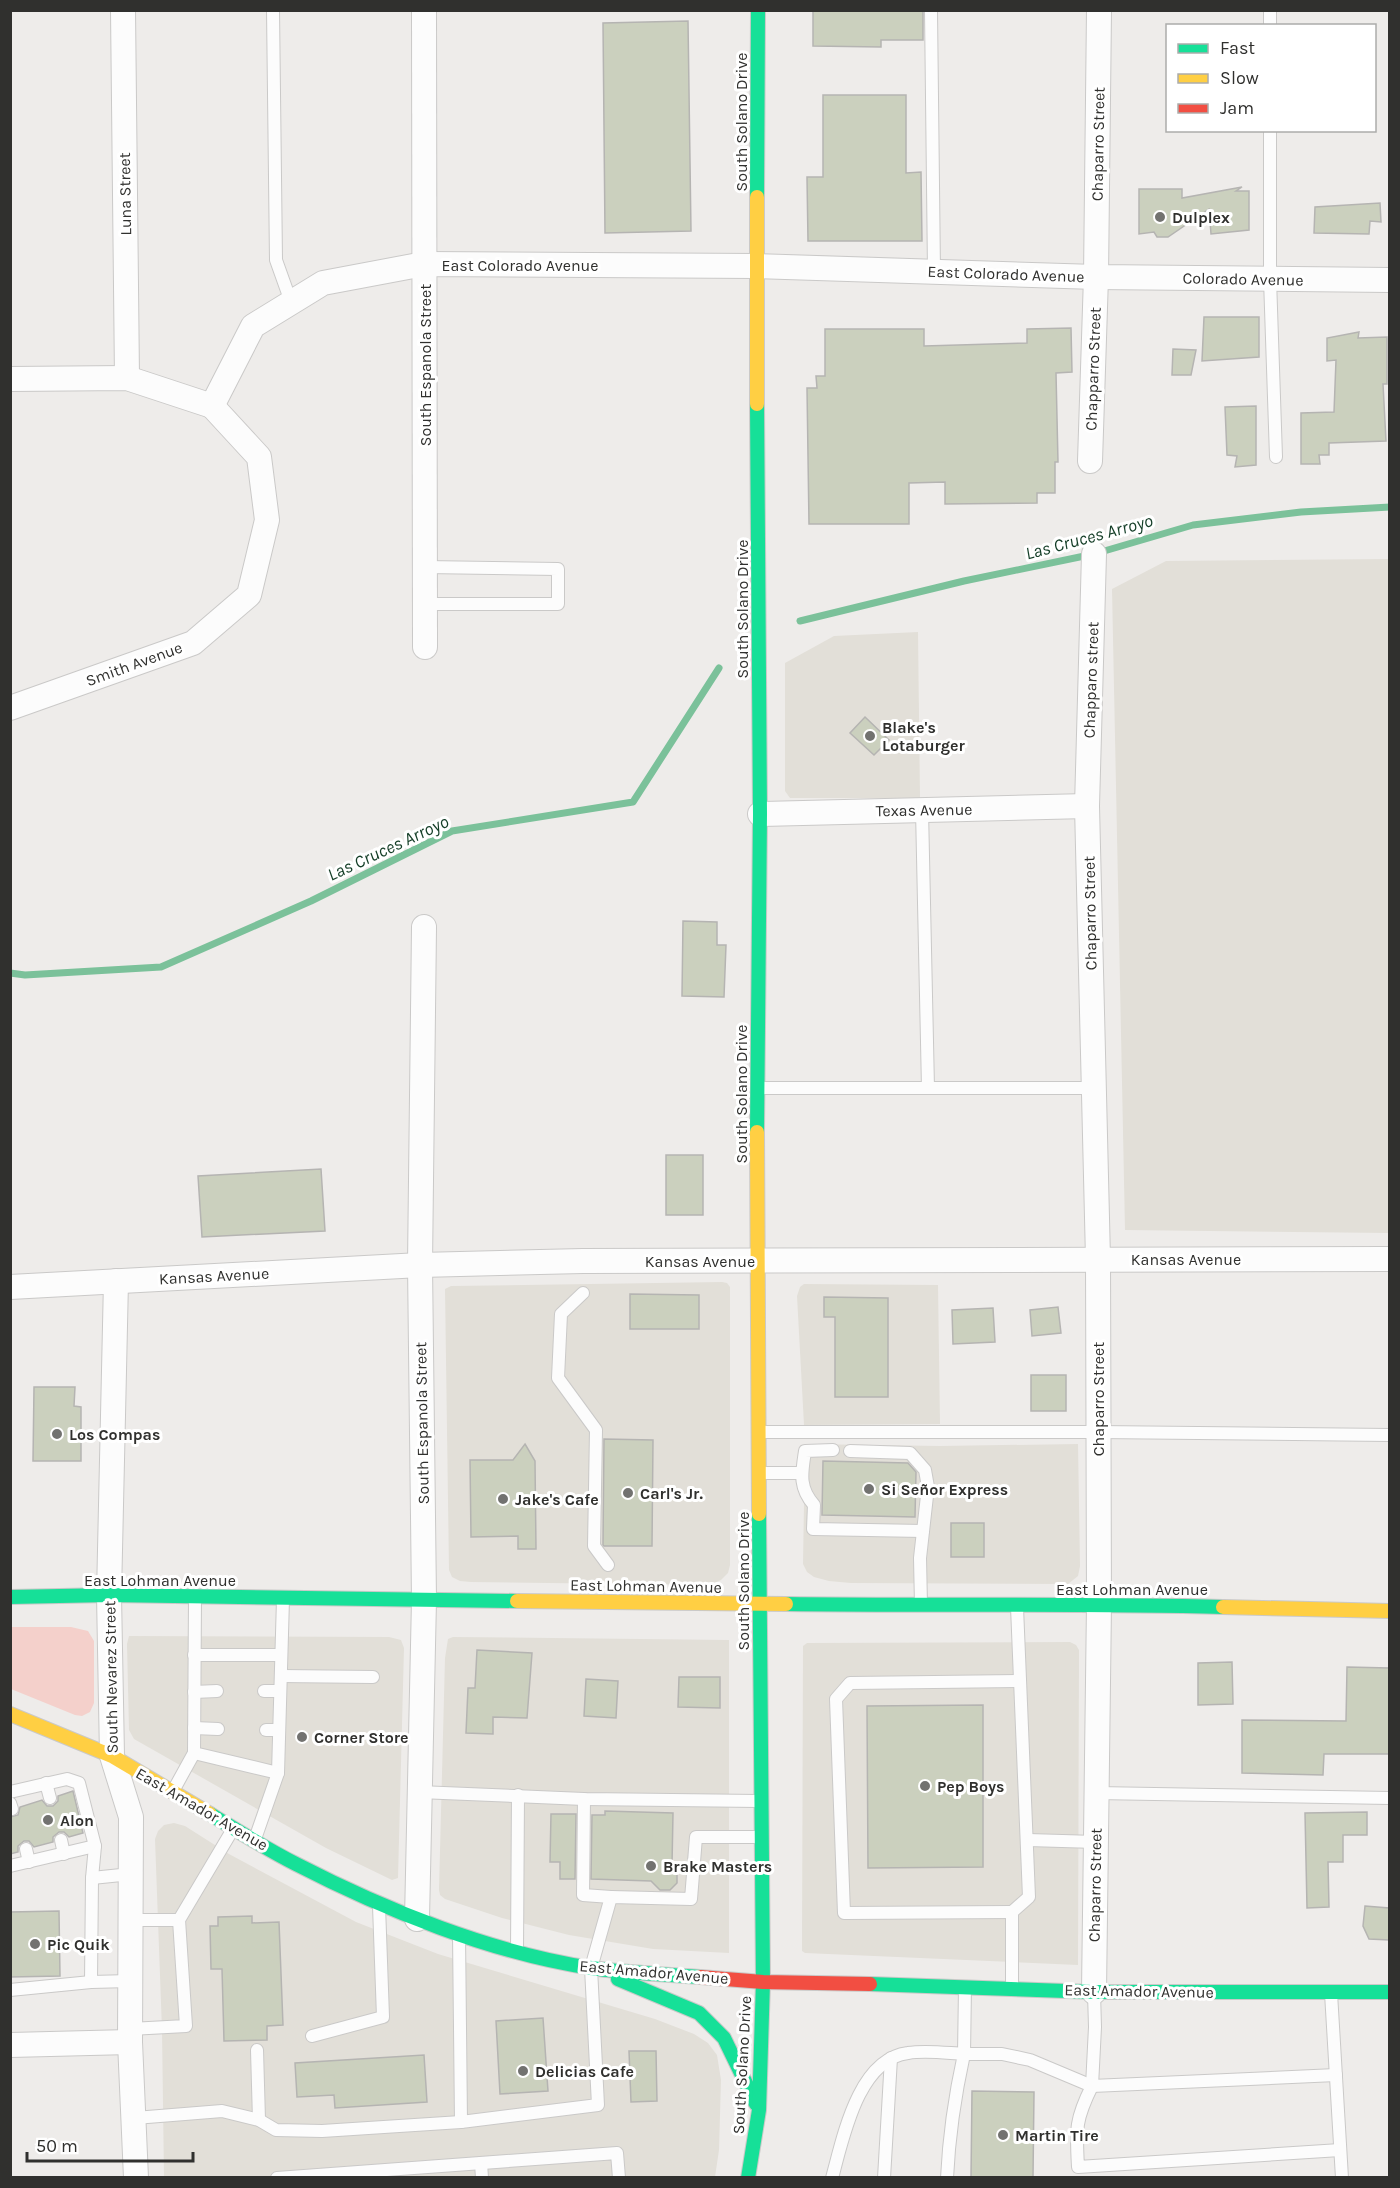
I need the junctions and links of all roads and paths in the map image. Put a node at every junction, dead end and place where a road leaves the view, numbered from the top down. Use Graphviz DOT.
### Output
graph roads {
  1 [pos="123,10"];
  2 [pos="273,10"];
  3 [pos="424,10"];
  4 [pos="758,10"];
  5 [pos="931,10"];
  6 [pos="1099,10"];
  7 [pos="1270,132"];
  8 [pos="424,264"];
  9 [pos="756,266"];
  10 [pos="934,272"];
  11 [pos="1096,277"];
  12 [pos="1270,279"];
  13 [pos="1389,280"];
  14 [pos="291,302"];
  15 [pos="127,378"];
  16 [pos="10,379"];
  17 [pos="212,406"];
  18 [pos="1276,457"];
  19 [pos="1090,461"];
  20 [pos="1094,554"];
  21 [pos="425,567"];
  22 [pos="425,604"];
  23 [pos="425,647"];
  24 [pos="10,708"];
  25 [pos="1088,806"];
  26 [pos="921,810"];
  27 [pos="760,814"];
  28 [pos="424,927"];
  29 [pos="757,1088"];
  30 [pos="928,1088"];
  31 [pos="1093,1088"];
  32 [pos="1098,1259"];
  33 [pos="1389,1259"];
  34 [pos="758,1260"];
  35 [pos="420,1265"];
  36 [pos="116,1281"];
  37 [pos="10,1287"];
  38 [pos="583,1293"];
  39 [pos="759,1432"];
  40 [pos="1098,1432"];
  41 [pos="1389,1435"];
  42 [pos="833,1450"];
  43 [pos="850,1451"];
  44 [pos="759,1473"];
  45 [pos="802,1473"];
  46 [pos="924,1531"];
  47 [pos="608,1565"];
  48 [pos="109,1595"];
  49 [pos="10,1597"];
  50 [pos="195,1597"];
  51 [pos="283,1598"];
  52 [pos="424,1600"];
  53 [pos="760,1604"];
  54 [pos="1099,1604"];
  55 [pos="921,1606"];
  56 [pos="1017,1606"];
  57 [pos="1389,1611"];
  58 [pos="194,1654"];
  59 [pos="281,1654"];
  60 [pos="281,1676"];
  61 [pos="373,1677"];
  62 [pos="1020,1681"];
  63 [pos="217,1691"];
  64 [pos="264,1691"];
  65 [pos="280,1691"];
  66 [pos="194,1692"];
  67 [pos="10,1714"];
  68 [pos="194,1728"];
  69 [pos="218,1729"];
  70 [pos="266,1730"];
  71 [pos="279,1730"];
  72 [pos="194,1753"];
  73 [pos="112,1756"];
  74 [pos="278,1773"];
  75 [pos="46,1783"];
  76 [pos="10,1792"];
  77 [pos="173,1792"];
  78 [pos="419,1792"];
  79 [pos="1096,1793"];
  80 [pos="518,1795"];
  81 [pos="50,1798"];
  82 [pos="1389,1798"];
  83 [pos="584,1799"];
  84 [pos="760,1801"];
  85 [pos="234,1828"];
  86 [pos="761,1837"];
  87 [pos="61,1840"];
  88 [pos="254,1840"];
  89 [pos="1028,1840"];
  90 [pos="1096,1842"];
  91 [pos="95,1846"];
  92 [pos="64,1854"];
  93 [pos="10,1866"];
  94 [pos="131,1874"];
  95 [pos="92,1878"];
  96 [pos="611,1897"];
  97 [pos="379,1903"];
  98 [pos="1012,1912"];
  99 [pos="417,1919"];
  100 [pos="131,1920"];
  101 [pos="179,1920"];
  102 [pos="459,1933"];
  103 [pos="516,1951"];
  104 [pos="591,1968"];
  105 [pos="91,1982"];
  106 [pos="130,1982"];
  107 [pos="763,1982"];
  108 [pos="964,1986"];
  109 [pos="1012,1988"];
  110 [pos="10,1990"];
  111 [pos="1094,1992"];
  112 [pos="1331,1992"];
  113 [pos="1389,1992"];
  114 [pos="130,2035"];
  115 [pos="312,2036"];
  116 [pos="10,2045"];
  117 [pos="257,2050"];
  118 [pos="964,2054"];
  119 [pos="891,2058"];
  120 [pos="1336,2075"];
  121 [pos="1092,2086"];
  122 [pos="759,2110"];
  123 [pos="135,2118"];
  124 [pos="259,2120"];
  125 [pos="461,2122"];
  126 [pos="1340,2150"];
  127 [pos="481,2163"];
  128 [pos="427,2172"];
  129 [pos="364,2174"];
  130 [pos="136,2178"];
  131 [pos="277,2178"];
  132 [pos="482,2178"];
  133 [pos="619,2178"];
  134 [pos="748,2178"];
  135 [pos="832,2178"];
  136 [pos="884,2178"];
  137 [pos="947,2178"];
  138 [pos="1342,2178"];
  1 -- 15 [label="street, Luna Street"];
  2 -- 14 [label="lane"];
  3 -- 8 [label="street, South Espanola Street"];
  4 -- 9 [label="main road, South Solano Drive"];
  5 -- 10 [label="lane"];
  6 -- 11 [label="street, Chaparro Street"];
  7 -- 12 [label="lane"];
  8 -- 9 [label="street, East Colorado Avenue"];
  8 -- 14 [label="street, East Colorado Avenue"];
  8 -- 21 [label="street, South Espanola Street"];
  9 -- 10 [label="street, East Colorado Avenue"];
  9 -- 27 [label="main road, South Solano Drive"];
  10 -- 11 [label="street, East Colorado Avenue"];
  11 -- 12 [label="street, Colorado Avenue"];
  11 -- 19 [label="street, Chapparro Street"];
  12 -- 13 [label="street, Colorado Avenue"];
  12 -- 18 [label="lane"];
  14 -- 17 [label="street, East Colorado Avenue"];
  15 -- 16 [label="street"];
  15 -- 17 [label="street"];
  17 -- 24 [label="street, Smith Avenue"];
  20 -- 25 [label="street, Chapparo street"];
  21 -- 22 [label="street, South Espanola Street"];
  21 -- 22 [label="lane"];
  22 -- 23 [label="street, South Espanola Street"];
  25 -- 26 [label="street, Texas Avenue"];
  25 -- 31 [label="street, Chaparro Street"];
  26 -- 27 [label="street, Texas Avenue"];
  26 -- 30 [label="lane"];
  27 -- 29 [label="main road, South Solano Drive"];
  28 -- 35 [label="street, South Espanola Street"];
  29 -- 30 [label="lane"];
  29 -- 34 [label="main road, South Solano Drive"];
  30 -- 31 [label="lane"];
  31 -- 32 [label="street, Chaparro Street"];
  32 -- 33 [label="street, Kansas Avenue"];
  32 -- 34 [label="street, Kansas Avenue"];
  32 -- 40 [label="street, Chaparro Street"];
  34 -- 35 [label="street, Kansas Avenue"];
  34 -- 39 [label="main road, South Solano Drive"];
  35 -- 36 [label="street, Kansas Avenue"];
  35 -- 52 [label="street, South Espanola Street"];
  36 -- 37 [label="street, Kansas Avenue"];
  36 -- 48 [label="street, South Nevarez Street"];
  38 -- 47 [label="lane"];
  39 -- 40 [label="lane"];
  39 -- 44 [label="main road, South Solano Drive"];
  40 -- 41 [label="lane"];
  40 -- 54 [label="street, Chaparro Street"];
  42 -- 45 [label="lane"];
  43 -- 46 [label="lane"];
  44 -- 45 [label="lane"];
  44 -- 53 [label="main road, South Solano Drive"];
  45 -- 46 [label="lane"];
  46 -- 55 [label="lane"];
  48 -- 49 [label="main road, East Lohman Avenue"];
  48 -- 50 [label="main road, East Lohman Avenue"];
  48 -- 73 [label="street, South Nevarez Street"];
  50 -- 51 [label="main road, East Lohman Avenue"];
  50 -- 58 [label="lane"];
  51 -- 52 [label="main road, East Lohman Avenue"];
  51 -- 59 [label="lane"];
  52 -- 53 [label="main road, East Lohman Avenue"];
  52 -- 78 [label="street, South Espanola Street"];
  53 -- 55 [label="main road, East Lohman Avenue"];
  53 -- 84 [label="main road, South Solano Drive"];
  54 -- 56 [label="main road, East Lohman Avenue"];
  54 -- 57 [label="main road, East Lohman Avenue"];
  54 -- 79 [label="street, Chaparro Street"];
  55 -- 56 [label="main road, East Lohman Avenue"];
  56 -- 62 [label="lane"];
  58 -- 59 [label="lane"];
  58 -- 66 [label="lane"];
  59 -- 60 [label="lane"];
  60 -- 61 [label="lane"];
  60 -- 65 [label="lane"];
  62 -- 89 [label="lane"];
  62 -- 98 [label="lane"];
  63 -- 66 [label="lane"];
  64 -- 65 [label="lane"];
  65 -- 71 [label="lane"];
  66 -- 68 [label="lane"];
  67 -- 73 [label="main road, East Amador Avenue"];
  68 -- 69 [label="lane"];
  68 -- 72 [label="lane"];
  70 -- 71 [label="lane"];
  71 -- 74 [label="lane"];
  72 -- 74 [label="lane"];
  72 -- 77 [label="lane"];
  73 -- 77 [label="main road, East Amador Avenue"];
  73 -- 94 [label="street, South Nevarez Street"];
  74 -- 88 [label="lane"];
  75 -- 76 [label="lane"];
  75 -- 81 [label="lane"];
  75 -- 91 [label="lane"];
  77 -- 85 [label="main road, East Amador Avenue"];
  78 -- 80 [label="lane"];
  78 -- 99 [label="street, South Espanola Street"];
  79 -- 82 [label="lane"];
  79 -- 90 [label="street, Chaparro Street"];
  80 -- 83 [label="lane"];
  80 -- 103 [label="lane"];
  83 -- 84 [label="lane"];
  83 -- 96 [label="lane"];
  84 -- 86 [label="main road, South Solano Drive"];
  85 -- 88 [label="main road, East Amador Avenue"];
  85 -- 101 [label="lane"];
  86 -- 96 [label="lane"];
  86 -- 107 [label="main road, South Solano Drive"];
  87 -- 92 [label="lane"];
  88 -- 97 [label="main road, East Amador Avenue"];
  89 -- 90 [label="lane"];
  89 -- 98 [label="lane"];
  90 -- 111 [label="street, Chaparro Street"];
  91 -- 92 [label="lane"];
  91 -- 95 [label="lane"];
  92 -- 93 [label="lane"];
  94 -- 95 [label="lane"];
  94 -- 100 [label="street, South Nevarez Street"];
  95 -- 105 [label="lane"];
  96 -- 104 [label="lane"];
  97 -- 99 [label="main road, East Amador Avenue"];
  97 -- 115 [label="lane"];
  98 -- 109 [label="lane"];
  99 -- 102 [label="main road, East Amador Avenue"];
  100 -- 101 [label="lane"];
  100 -- 106 [label="street, South Nevarez Street"];
  101 -- 114 [label="lane"];
  102 -- 103 [label="main road, East Amador Avenue"];
  102 -- 125 [label="lane"];
  103 -- 104 [label="main road, East Amador Avenue"];
  104 -- 107 [label="main road, East Amador Avenue"];
  104 -- 122 [label="main road"];
  104 -- 125 [label="lane"];
  105 -- 106 [label="lane"];
  105 -- 110 [label="lane"];
  106 -- 114 [label="street, South Nevarez Street"];
  107 -- 108 [label="main road, East Amador Avenue"];
  107 -- 122 [label="main road, South Solano Drive"];
  108 -- 109 [label="main road, East Amador Avenue"];
  108 -- 118 [label="lane"];
  109 -- 111 [label="main road, East Amador Avenue"];
  111 -- 112 [label="main road, East Amador Avenue"];
  111 -- 121 [label="lane"];
  112 -- 113 [label="main road, East Amador Avenue"];
  112 -- 120 [label="lane"];
  114 -- 116 [label="street"];
  114 -- 123 [label="street, South Nevarez Street"];
  117 -- 124 [label="lane"];
  118 -- 119 [label="lane"];
  118 -- 121 [label="lane"];
  118 -- 137 [label="lane"];
  119 -- 135 [label="lane"];
  119 -- 136 [label="lane"];
  120 -- 121 [label="lane"];
  120 -- 126 [label="lane"];
  121 -- 126 [label="lane"];
  122 -- 134 [label="main road, South Solano Drive"];
  123 -- 124 [label="lane"];
  123 -- 130 [label="street, South Nevarez Street"];
  124 -- 125 [label="lane"];
  126 -- 138 [label="lane"];
  127 -- 128 [label="lane"];
  127 -- 132 [label="lane"];
  127 -- 133 [label="lane"];
  128 -- 129 [label="lane"];
  129 -- 131 [label="lane"];
}
